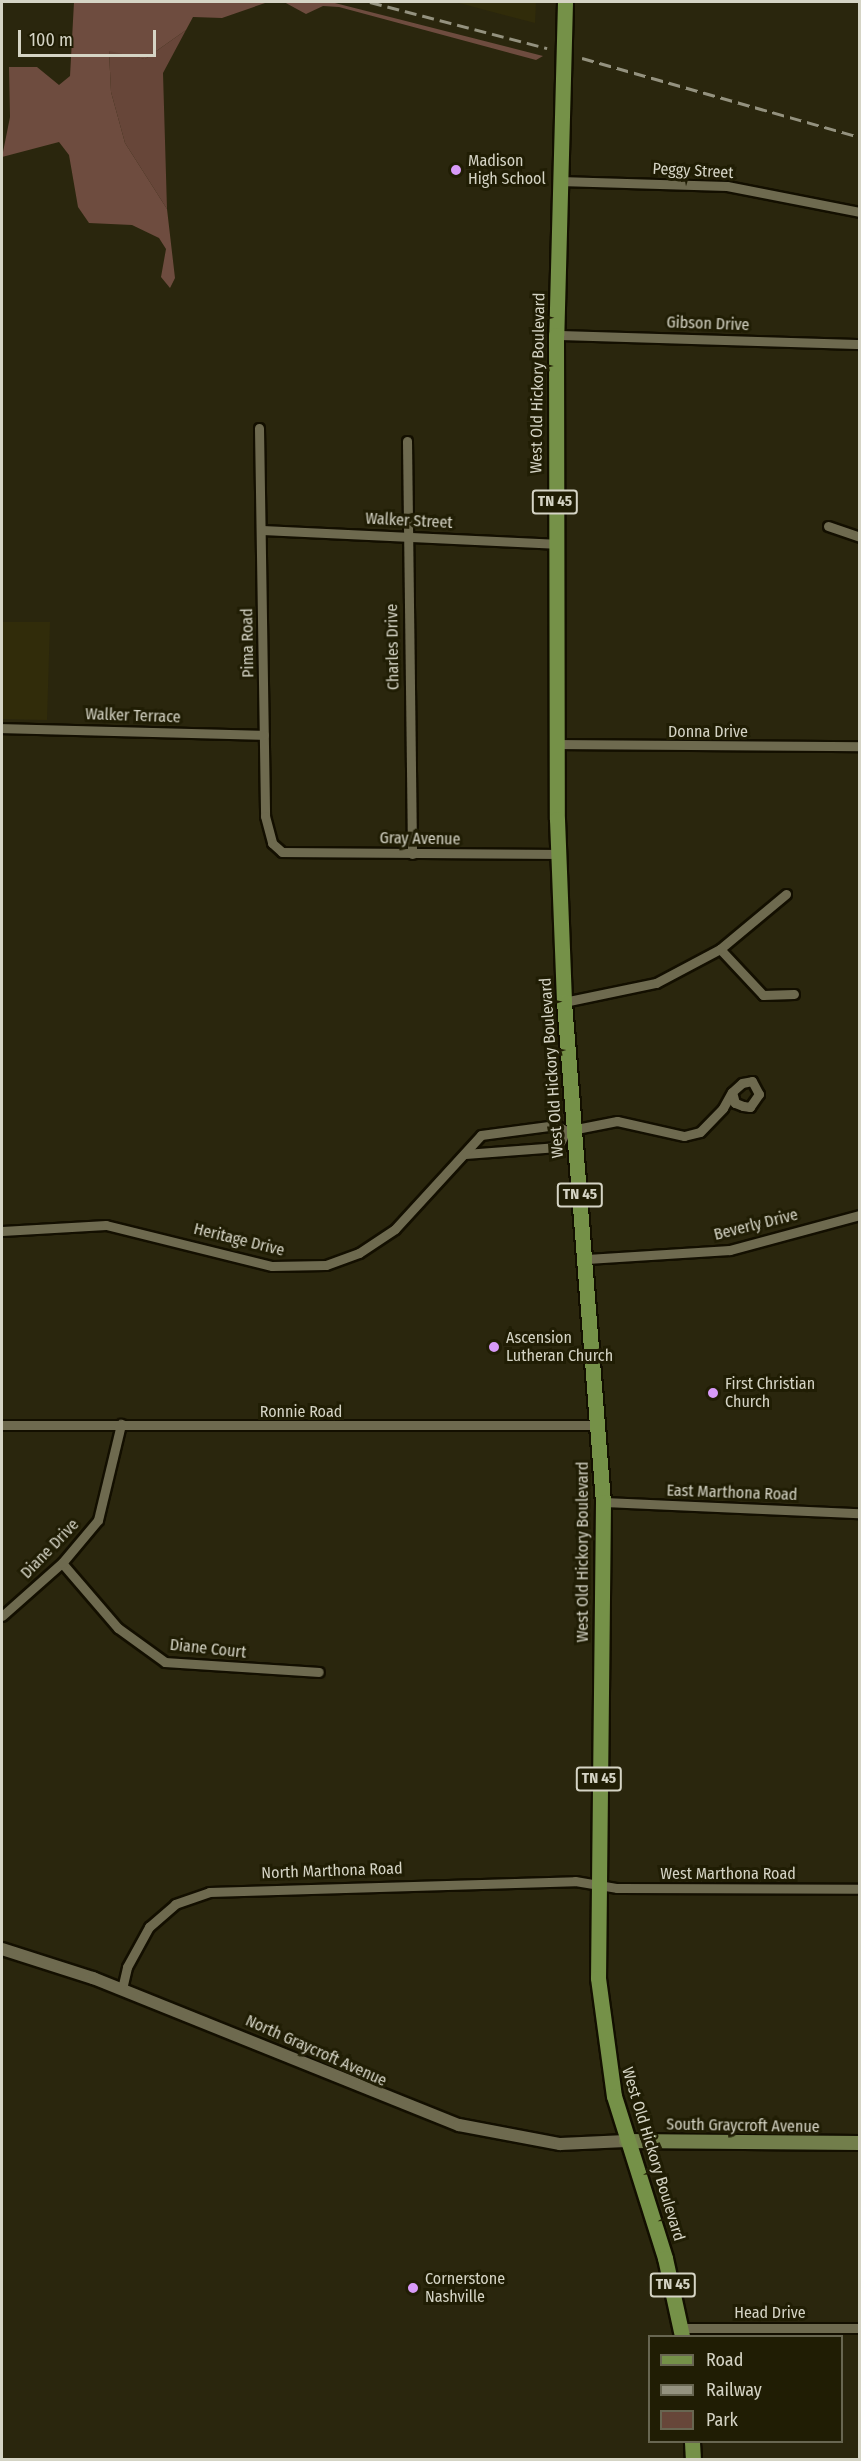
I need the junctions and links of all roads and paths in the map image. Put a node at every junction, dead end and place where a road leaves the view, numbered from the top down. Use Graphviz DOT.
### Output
graph roads {
  1 [pos="566,2"];
  2 [pos="559,181"];
  3 [pos="860,212"];
  4 [pos="556,335"];
  5 [pos="860,344"];
  6 [pos="260,428"];
  7 [pos="407,441"];
  8 [pos="828,526"];
  9 [pos="262,530"];
  10 [pos="406,536"];
  11 [pos="860,537"];
  12 [pos="555,544"];
  13 [pos="2,728"];
  14 [pos="264,735"];
  15 [pos="556,744"];
  16 [pos="860,746"];
  17 [pos="282,852"];
  18 [pos="412,854"];
  19 [pos="558,854"];
  20 [pos="786,894"];
  21 [pos="720,950"];
  22 [pos="794,994"];
  23 [pos="564,1002"];
  24 [pos="732,1092"];
  25 [pos="569,1131"];
  26 [pos="465,1154"];
  27 [pos="860,1215"];
  28 [pos="2,1231"];
  29 [pos="587,1259"];
  30 [pos="121,1424"];
  31 [pos="2,1425"];
  32 [pos="600,1425"];
  33 [pos="603,1502"];
  34 [pos="860,1513"];
  35 [pos="62,1563"];
  36 [pos="2,1616"];
  37 [pos="319,1672"];
  38 [pos="596,1883"];
  39 [pos="860,1889"];
  40 [pos="2,1949"];
  41 [pos="122,1989"];
  42 [pos="626,2141"];
  43 [pos="860,2144"];
  44 [pos="860,2328"];
  45 [pos="682,2332"];
  46 [pos="692,2443"];
  47 [pos="693,2460"];
  1 -- 2 [label="main road, West Old Hickory Boulevard / TN 45"];
  2 -- 3 [label="street, Peggy Street"];
  2 -- 4 [label="main road, West Old Hickory Boulevard / TN 45"];
  4 -- 5 [label="street, Gibson Drive"];
  4 -- 12 [label="main road, West Old Hickory Boulevard / TN 45"];
  6 -- 9 [label="street, Pima Road"];
  7 -- 10 [label="street, Charles Drive"];
  8 -- 11 [label="street"];
  9 -- 10 [label="street, Walker Street"];
  9 -- 14 [label="street, Pima Road"];
  10 -- 12 [label="street, Walker Street"];
  10 -- 18 [label="street, Charles Drive"];
  12 -- 15 [label="main road, West Old Hickory Boulevard / TN 45"];
  13 -- 14 [label="street, Walker Terrace"];
  14 -- 17 [label="street, Pima Road"];
  15 -- 16 [label="street, Donna Drive"];
  15 -- 19 [label="main road, West Old Hickory Boulevard / TN 45"];
  17 -- 18 [label="street, Gray Avenue"];
  18 -- 19 [label="street, Gray Avenue"];
  19 -- 23 [label="main road, West Old Hickory Boulevard / TN 45"];
  20 -- 21 [label="street"];
  21 -- 22 [label="street"];
  21 -- 23 [label="street"];
  23 -- 25 [label="main road, West Old Hickory Boulevard / TN 45"];
  24 -- 25 [label="street, Heritage Drive"];
  25 -- 26 [label="street, Heritage Drive"];
  25 -- 26 [label="street, Heritage Drive"];
  25 -- 29 [label="main road, West Old Hickory Boulevard / TN 45"];
  26 -- 28 [label="street, Heritage Drive"];
  27 -- 29 [label="street, Beverly Drive"];
  29 -- 32 [label="main road, West Old Hickory Boulevard / TN 45"];
  30 -- 31 [label="street, Ronnie Road"];
  30 -- 32 [label="street, Ronnie Road"];
  30 -- 35 [label="street, Diane Drive"];
  32 -- 33 [label="main road, West Old Hickory Boulevard / TN 45"];
  33 -- 34 [label="street, East Marthona Road"];
  33 -- 38 [label="main road, West Old Hickory Boulevard / TN 45"];
  35 -- 36 [label="street, Diane Drive"];
  35 -- 37 [label="street, Diane Court"];
  38 -- 39 [label="street, West Marthona Road"];
  38 -- 41 [label="street, North Marthona Road"];
  38 -- 42 [label="main road, West Old Hickory Boulevard / TN 45"];
  40 -- 41 [label="street, North Graycroft Avenue"];
  41 -- 42 [label="street, North Graycroft Avenue"];
  42 -- 43 [label="main road, South Graycroft Avenue"];
  42 -- 45 [label="main road, West Old Hickory Boulevard / TN 45"];
  44 -- 45 [label="street, Head Drive"];
  46 -- 47 [label="main road"];
}
